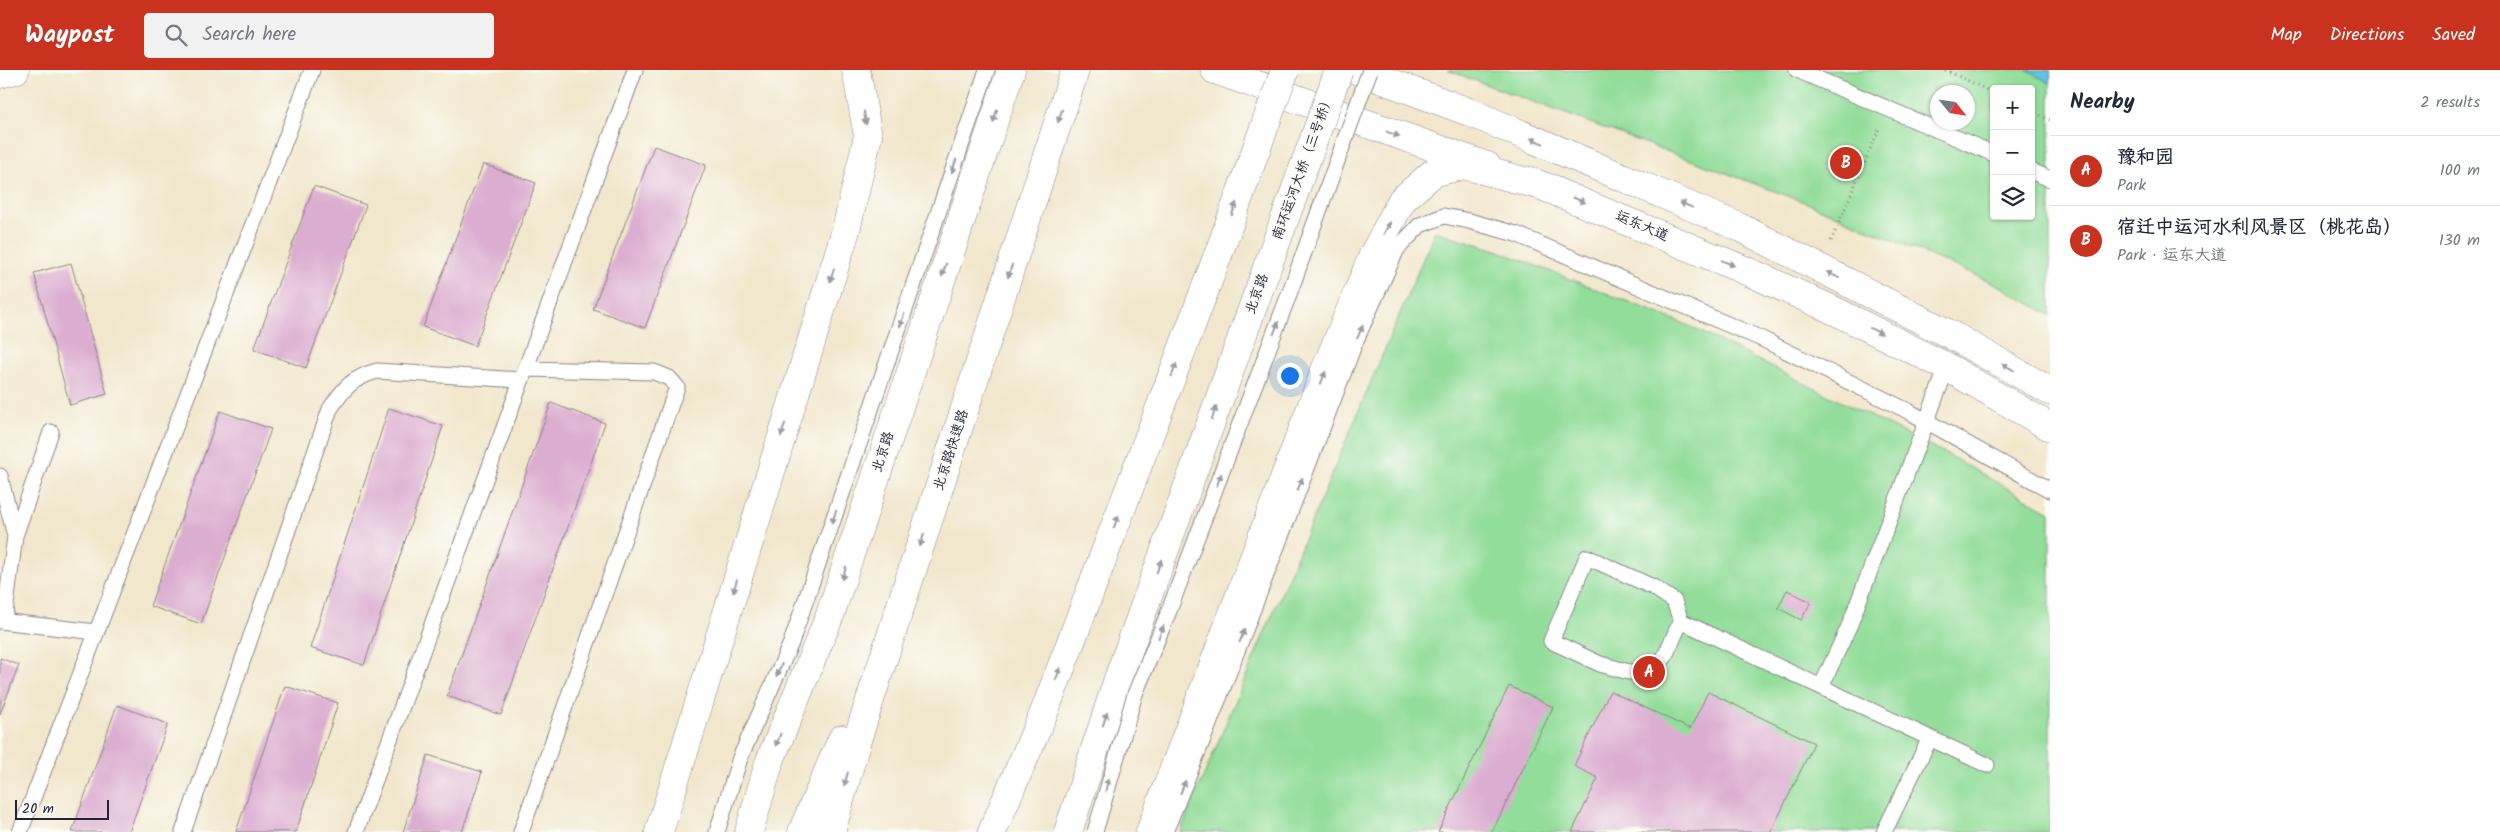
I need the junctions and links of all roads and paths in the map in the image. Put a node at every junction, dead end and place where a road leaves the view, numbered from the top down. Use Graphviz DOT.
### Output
graph roads {
  1 [pos="15,70"];
  2 [pos="312,70"];
  3 [pos="635,70"];
  4 [pos="856,70"];
  5 [pos="987,70"];
  6 [pos="1011,70"];
  7 [pos="1075,70"];
  8 [pos="1215,70"];
  9 [pos="1285,70"];
  10 [pos="1339,70"];
  11 [pos="1356,70"];
  12 [pos="1370,70"];
  13 [pos="1797,70"];
  14 [pos="1945,70"];
  15 [pos="0,74"];
  16 [pos="1990,91"];
  17 [pos="1888,108"];
  18 [pos="2035,113"];
  19 [pos="2050,120"];
  20 [pos="1990,152"];
  21 [pos="2035,173"];
  22 [pos="2050,179"];
  23 [pos="1553,189"];
  24 [pos="1268,265"];
  25 [pos="1820,268"];
  26 [pos="1947,367"];
  27 [pos="524,374"];
  28 [pos="2050,391"];
  29 [pos="1926,421"];
  30 [pos="2050,427"];
  31 [pos="51,432"];
  32 [pos="862,474"];
  33 [pos="0,476"];
  34 [pos="2050,490"];
  35 [pos="15,536"];
  36 [pos="898,614"];
  37 [pos="2,621"];
  38 [pos="1681,621"];
  39 [pos="96,632"];
  40 [pos="1822,687"];
  41 [pos="1045,710"];
  42 [pos="1930,738"];
  43 [pos="1987,765"];
  44 [pos="20,832"];
  45 [pos="183,832"];
  46 [pos="356,832"];
  47 [pos="521,832"];
  48 [pos="659,832"];
  49 [pos="717,832"];
  50 [pos="749,832"];
  51 [pos="802,832"];
  52 [pos="831,832"];
  53 [pos="992,832"];
  54 [pos="1004,832"];
  55 [pos="1068,832"];
  56 [pos="1095,832"];
  57 [pos="1150,832"];
  58 [pos="1165,832"];
  59 [pos="1884,832"];
  1 -- 15 [label="main road"];
  2 -- 39 [label="lane"];
  3 -- 27 [label="lane"];
  4 -- 48 [label="main road, one-way"];
  5 -- 32 [label="lane, one-way"];
  6 -- 32 [label="main road, 北京路, one-way"];
  7 -- 36 [label="main road, 北京路快速路, one-way"];
  8 -- 23 [label="main road, 运东大道, one-way"];
  41 -- 9 [label="main road, one-way, bridge"];
  10 -- 24 [label="main road, 南环运河大桥（三号桥）, bridge"];
  25 -- 11 [label="main road, one-way"];
  56 -- 12 [label="lane, one-way, bridge"];
  13 -- 17 [label="lane"];
  14 -- 16 [label="path"];
  17 -- 20 [label="lane"];
  17 -- 25 [label="path"];
  18 -- 19 [label="path"];
  21 -- 22 [label="lane"];
  23 -- 26 [label="main road, 运东大道, one-way"];
  57 -- 23 [label="main road, one-way"];
  55 -- 24 [label="main road, 北京路, one-way"];
  28 -- 25 [label="main road, one-way"];
  26 -- 29 [label="lane"];
  26 -- 30 [label="main road, 运东大道"];
  27 -- 45 [label="lane"];
  27 -- 46 [label="lane"];
  27 -- 47 [label="lane"];
  29 -- 34 [label="lane"];
  29 -- 40 [label="lane"];
  58 -- 29 [label="lane, one-way"];
  31 -- 35 [label="lane"];
  32 -- 49 [label="lane, one-way"];
  32 -- 50 [label="main road, 北京路, one-way"];
  33 -- 35 [label="lane"];
  35 -- 37 [label="lane"];
  36 -- 51 [label="main road"];
  36 -- 52 [label="main road, 北京路快速路, one-way"];
  37 -- 39 [label="lane"];
  38 -- 38 [label="lane"];
  38 -- 40 [label="lane"];
  39 -- 44 [label="lane"];
  40 -- 42 [label="lane"];
  41 -- 53 [label="main road"];
  41 -- 54 [label="main road"];
  42 -- 43 [label="lane"];
  42 -- 59 [label="lane"];
}
